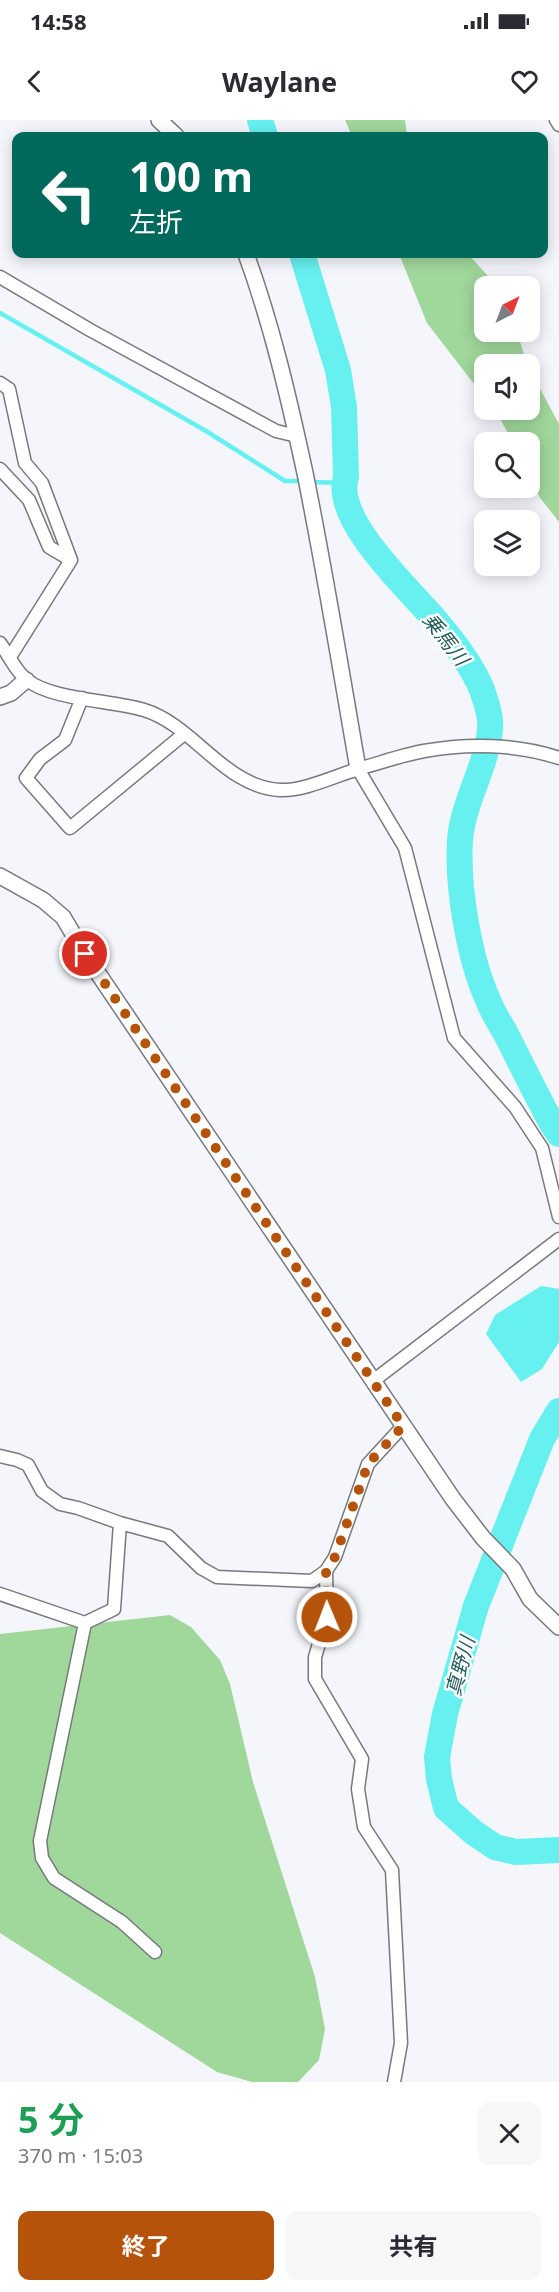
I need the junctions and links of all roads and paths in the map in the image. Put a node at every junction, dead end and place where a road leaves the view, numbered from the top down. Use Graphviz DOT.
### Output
graph roads {
  1 [pos="159,120"];
  2 [pos="556,120"];
  3 [pos="559,125"];
  4 [pos="172,132"];
  5 [pos="247,258"];
  6 [pos="0,277"];
  7 [pos="0,382"];
  8 [pos="297,436"];
  9 [pos="0,469"];
  10 [pos="71,560"];
  11 [pos="0,643"];
  12 [pos="9,657"];
  13 [pos="26,680"];
  14 [pos="0,698"];
  15 [pos="82,698"];
  16 [pos="184,734"];
  17 [pos="559,758"];
  18 [pos="358,769"];
  19 [pos="0,876"];
  20 [pos="559,1217"];
  21 [pos="559,1239"];
  22 [pos="373,1381"];
  23 [pos="403,1426"];
  24 [pos="0,1456"];
  25 [pos="120,1523"];
  26 [pos="326,1571"];
  27 [pos="0,1594"];
  28 [pos="85,1623"];
  29 [pos="559,1627"];
  30 [pos="155,1952"];
  31 [pos="394,2082"];
  1 -- 4 [label="street"];
  2 -- 3 [label="street"];
  5 -- 8 [label="street"];
  6 -- 8 [label="street"];
  7 -- 10 [label="street"];
  8 -- 18 [label="street"];
  9 -- 10 [label="street"];
  10 -- 12 [label="street"];
  11 -- 12 [label="street"];
  12 -- 13 [label="street"];
  13 -- 14 [label="street"];
  13 -- 15 [label="street"];
  15 -- 16 [label="street"];
  15 -- 16 [label="street"];
  16 -- 18 [label="street"];
  17 -- 18 [label="street"];
  18 -- 20 [label="street"];
  19 -- 22 [label="street"];
  21 -- 22 [label="street"];
  22 -- 23 [label="street"];
  23 -- 26 [label="street"];
  23 -- 29 [label="street"];
  24 -- 25 [label="street"];
  25 -- 26 [label="street"];
  25 -- 28 [label="street"];
  26 -- 31 [label="street"];
  27 -- 28 [label="street"];
  28 -- 30 [label="street"];
}
